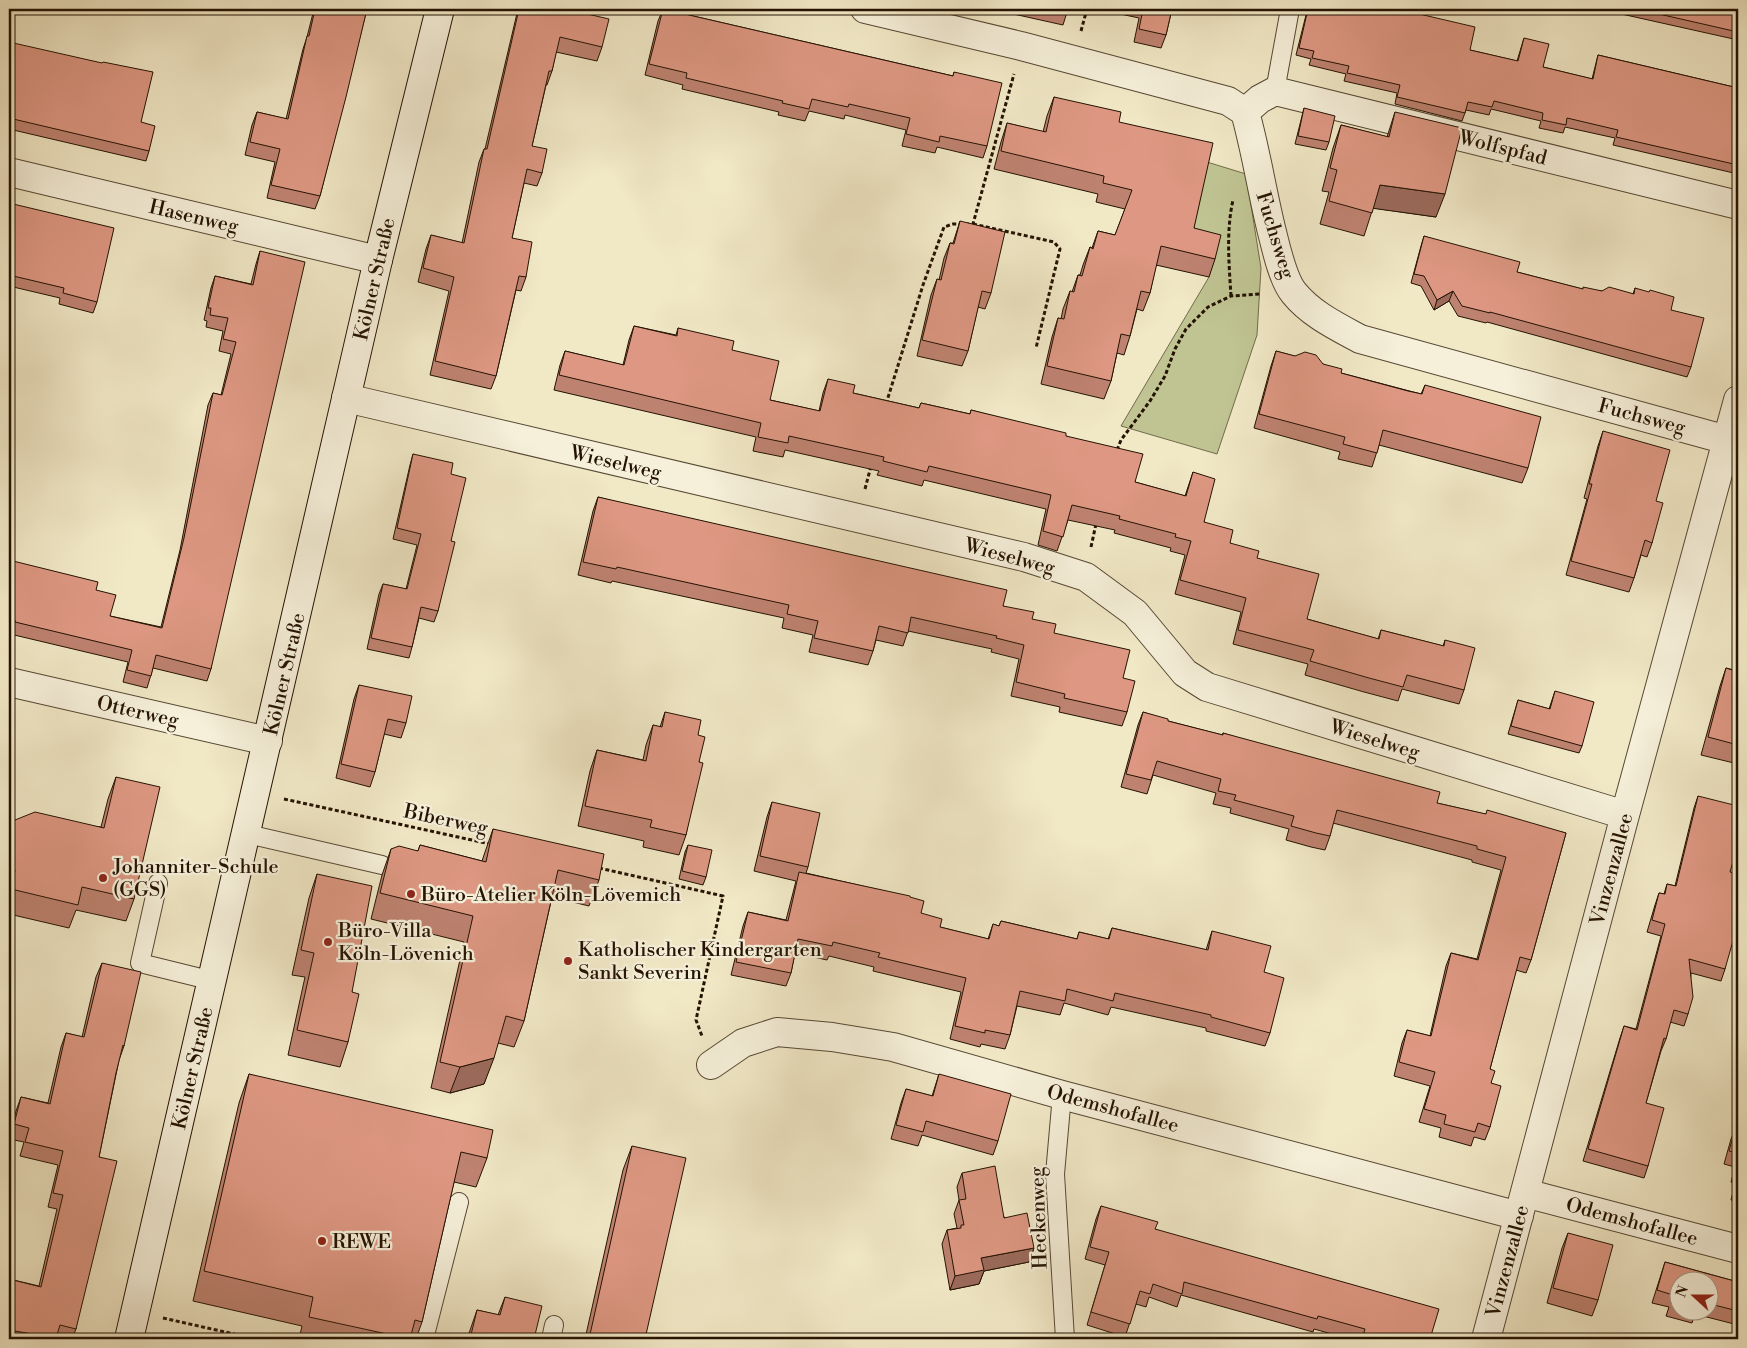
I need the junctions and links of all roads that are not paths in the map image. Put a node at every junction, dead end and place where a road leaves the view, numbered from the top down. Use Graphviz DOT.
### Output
graph roads {
  1 [pos="440,9"];
  2 [pos="865,9"];
  3 [pos="1290,9"];
  4 [pos="1275,91"];
  5 [pos="1245,112"];
  6 [pos="9,172"];
  7 [pos="1738,205"];
  8 [pos="378,260"];
  9 [pos="346,398"];
  10 [pos="1738,400"];
  11 [pos="1727,440"];
  12 [pos="9,682"];
  13 [pos="268,741"];
  14 [pos="1625,815"];
  15 [pos="247,834"];
  16 [pos="382,865"];
  17 [pos="158,883"];
  18 [pos="213,981"];
  19 [pos="711,1065"];
  20 [pos="1062,1095"];
  21 [pos="458,1202"];
  22 [pos="1522,1204"];
  23 [pos="1738,1249"];
  24 [pos="129,1339"];
  25 [pos="424,1339"];
  26 [pos="1065,1339"];
  27 [pos="1486,1339"];
  1 -- 8 [label="street, Kölner Straße"];
  2 -- 5 [label="street"];
  3 -- 4 [label="lane"];
  4 -- 5 [label="street"];
  4 -- 7 [label="street, Wolfspfad"];
  5 -- 11 [label="street, Fuchsweg"];
  6 -- 8 [label="street, Hasenweg"];
  8 -- 9 [label="street, Kölner Straße"];
  9 -- 13 [label="street, Kölner Straße"];
  9 -- 14 [label="street, Wieselweg"];
  10 -- 11 [label="street, Vinzenzallee"];
  11 -- 14 [label="street, Vinzenzallee"];
  12 -- 13 [label="street, Otterweg"];
  13 -- 15 [label="street, Kölner Straße"];
  14 -- 22 [label="street, Vinzenzallee"];
  15 -- 16 [label="lane"];
  15 -- 18 [label="street, Kölner Straße"];
  17 -- 18 [label="lane"];
  18 -- 24 [label="street, Kölner Straße"];
  19 -- 20 [label="street, Odemshofallee"];
  20 -- 22 [label="street, Odemshofallee"];
  20 -- 26 [label="lane, Heckenweg"];
  21 -- 25 [label="lane"];
  22 -- 23 [label="street, Odemshofallee"];
  22 -- 27 [label="street, Vinzenzallee"];
}
